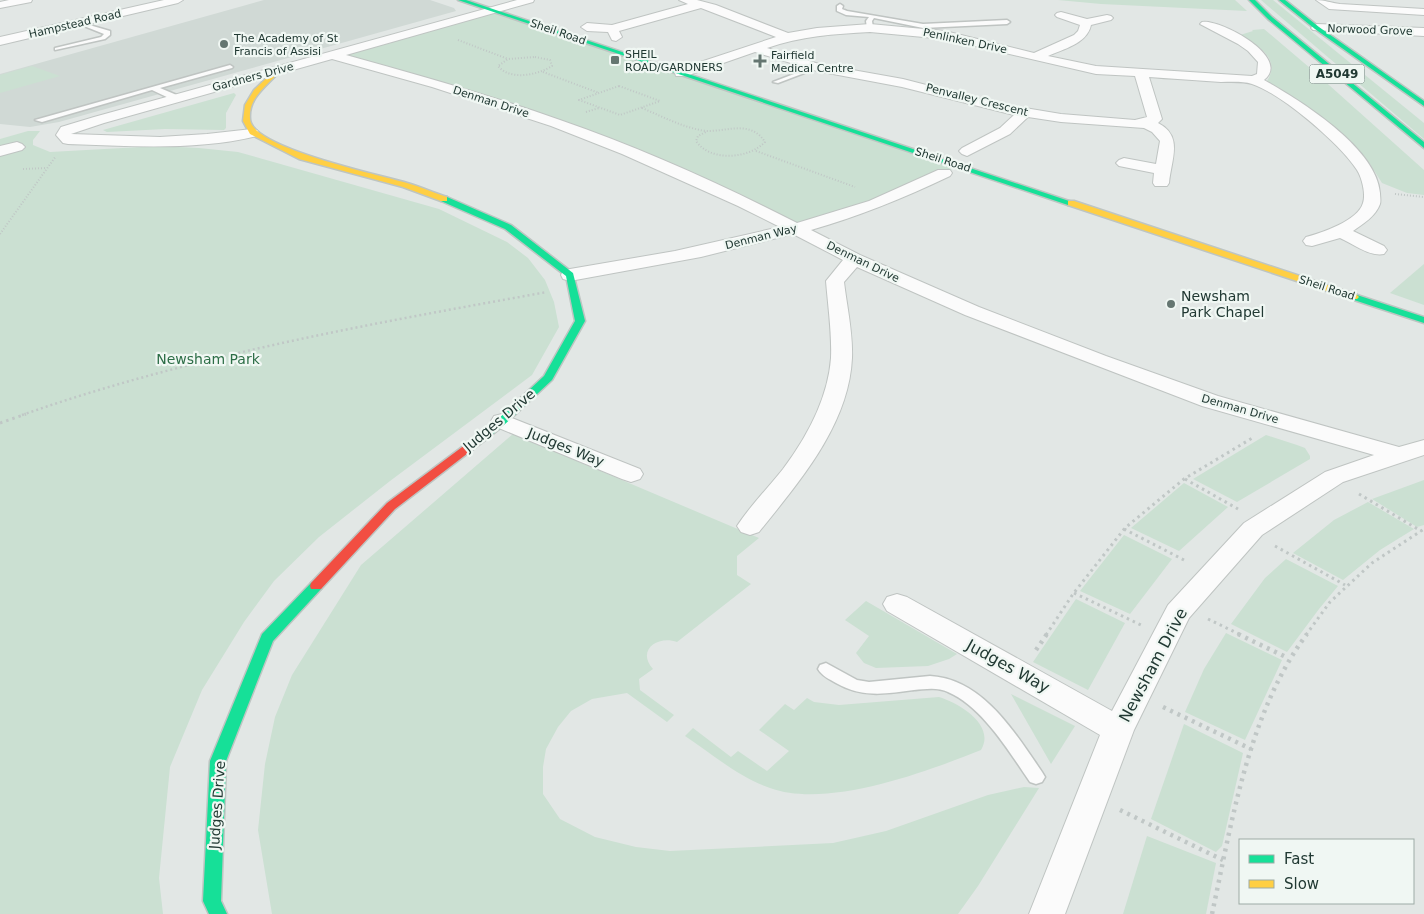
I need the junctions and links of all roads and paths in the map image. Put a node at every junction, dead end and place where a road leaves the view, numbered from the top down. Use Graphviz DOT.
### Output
graph roads {
  1 [pos="26,0"];
  2 [pos="178,0"];
  3 [pos="462,0"];
  4 [pos="530,0"];
  5 [pos="684,0"];
  6 [pos="1252,0"];
  7 [pos="1282,0"];
  8 [pos="1322,0"];
  9 [pos="702,4"];
  10 [pos="0,6"];
  11 [pos="840,6"];
  12 [pos="494,11"];
  13 [pos="1424,12"];
  14 [pos="1062,15"];
  15 [pos="1107,18"];
  16 [pos="871,22"];
  17 [pos="1007,22"];
  18 [pos="82,23"];
  19 [pos="1086,23"];
  20 [pos="1206,24"];
  21 [pos="587,27"];
  22 [pos="1316,28"];
  23 [pos="428,29"];
  24 [pos="1247,30"];
  25 [pos="1424,32"];
  26 [pos="1225,33"];
  27 [pos="787,37"];
  28 [pos="0,41"];
  29 [pos="754,48"];
  30 [pos="57,49"];
  31 [pos="332,56"];
  32 [pos="1035,57"];
  33 [pos="508,59"];
  34 [pos="230,67"];
  35 [pos="817,67"];
  36 [pos="278,70"];
  37 [pos="543,72"];
  38 [pos="681,73"];
  39 [pos="1141,73"];
  40 [pos="1254,80"];
  41 [pos="776,82"];
  42 [pos="153,88"];
  43 [pos="600,93"];
  44 [pos="176,98"];
  45 [pos="1424,104"];
  46 [pos="642,108"];
  47 [pos="1024,113"];
  48 [pos="39,120"];
  49 [pos="1146,123"];
  50 [pos="978,131"];
  51 [pos="706,132"];
  52 [pos="252,133"];
  53 [pos="995,137"];
  54 [pos="68,140"];
  55 [pos="17,146"];
  56 [pos="1424,146"];
  57 [pos="0,151"];
  58 [pos="756,151"];
  59 [pos="967,151"];
  60 [pos="1124,163"];
  61 [pos="944,173"];
  62 [pos="888,200"];
  63 [pos="796,229"];
  64 [pos="1340,232"];
  65 [pos="0,234"];
  66 [pos="1312,241"];
  67 [pos="1378,250"];
  68 [pos="854,259"];
  69 [pos="571,281"];
  70 [pos="1424,320"];
  71 [pos="1273,418"];
  72 [pos="502,421"];
  73 [pos="0,423"];
  74 [pos="1411,451"];
  75 [pos="631,474"];
  76 [pos="1332,478"];
  77 [pos="1184,479"];
  78 [pos="750,526"];
  79 [pos="1257,528"];
  80 [pos="1124,529"];
  81 [pos="1422,530"];
  82 [pos="1212,575"];
  83 [pos="1345,585"];
  84 [pos="1074,593"];
  85 [pos="898,604"];
  86 [pos="1183,606"];
  87 [pos="1166,637"];
  88 [pos="1288,658"];
  89 [pos="826,669"];
  90 [pos="1021,673"];
  91 [pos="1136,695"];
  92 [pos="1118,730"];
  93 [pos="1250,749"];
  94 [pos="1036,776"];
  95 [pos="1092,796"];
  96 [pos="1223,860"];
  97 [pos="218,914"];
  98 [pos="1047,914"];
  99 [pos="1212,914"];
  1 -- 10 [label="street"];
  2 -- 18 [label="street, Hampstead Road"];
  3 -- 12 [label="main road, Sheil Road"];
  4 -- 12 [label="street, Gardners Drive"];
  5 -- 9 [label="street"];
  6 -- 56 [label="main road, A5049"];
  7 -- 22 [label="main road, A5049"];
  8 -- 13 [label="street"];
  9 -- 21 [label="street"];
  9 -- 27 [label="street"];
  11 -- 16 [label="lane"];
  12 -- 23 [label="street, Gardners Drive"];
  12 -- 38 [label="main road, Sheil Road"];
  14 -- 19 [label="street"];
  15 -- 19 [label="street"];
  16 -- 17 [label="lane"];
  16 -- 27 [label="street, Penlinken Drive"];
  16 -- 32 [label="street, Penlinken Drive"];
  18 -- 28 [label="street, Hampstead Road"];
  18 -- 30 [label="lane"];
  19 -- 32 [label="street"];
  20 -- 26 [label="street"];
  22 -- 25 [label="street, Norwood Grove"];
  22 -- 45 [label="main road, A5049"];
  23 -- 31 [label="street, Gardners Drive"];
  23 -- 33 [label="path"];
  24 -- 26 [label="street"];
  26 -- 40 [label="street"];
  27 -- 29 [label="street, Penlinken Drive"];
  29 -- 35 [label="street, Penvalley Crescent"];
  29 -- 38 [label="street, Penlinken Drive"];
  31 -- 36 [label="street, Gardners Drive"];
  31 -- 63 [label="street, Denman Drive"];
  32 -- 39 [label="street, Penlinken Drive"];
  33 -- 37 [label="path"];
  33 -- 37 [label="path"];
  34 -- 42 [label="lane"];
  35 -- 41 [label="lane"];
  35 -- 47 [label="street, Penvalley Crescent"];
  36 -- 44 [label="street, Gardners Drive"];
  36 -- 52 [label="main road"];
  37 -- 43 [label="path"];
  38 -- 70 [label="main road, Sheil Road"];
  39 -- 40 [label="street, Penlinken Drive"];
  39 -- 49 [label="street"];
  40 -- 64 [label="street, Penlinken Drive"];
  42 -- 44 [label="lane"];
  42 -- 48 [label="lane"];
  43 -- 46 [label="path"];
  43 -- 46 [label="path"];
  44 -- 54 [label="street, Gardners Drive"];
  46 -- 51 [label="path"];
  47 -- 49 [label="street, Penvalley Crescent"];
  47 -- 53 [label="street"];
  49 -- 60 [label="street"];
  50 -- 53 [label="street"];
  51 -- 58 [label="path"];
  51 -- 58 [label="path"];
  52 -- 54 [label="street"];
  52 -- 69 [label="main road"];
  53 -- 59 [label="street"];
  54 -- 65 [label="path"];
  55 -- 57 [label="street"];
  58 -- 62 [label="path"];
  61 -- 62 [label="street, Denman Way"];
  62 -- 63 [label="street, Denman Way"];
  63 -- 68 [label="street, Denman Drive"];
  63 -- 69 [label="street, Denman Way"];
  64 -- 66 [label="street, Penlinken Drive"];
  64 -- 67 [label="street"];
  68 -- 71 [label="street, Denman Drive"];
  68 -- 78 [label="street"];
  69 -- 72 [label="main road, Judges Drive"];
  69 -- 73 [label="path"];
  71 -- 74 [label="street, Denman Drive"];
  71 -- 77 [label="path"];
  72 -- 75 [label="street, Judges Way"];
  72 -- 97 [label="main road, Judges Drive"];
  74 -- 76 [label="street, Newsham Drive"];
  76 -- 79 [label="street, Newsham Drive"];
  76 -- 81 [label="path"];
  77 -- 79 [label="path"];
  77 -- 80 [label="path"];
  79 -- 82 [label="street, Newsham Drive"];
  79 -- 83 [label="path"];
  80 -- 82 [label="path"];
  80 -- 84 [label="path"];
  81 -- 83 [label="path"];
  82 -- 86 [label="street, Newsham Drive"];
  83 -- 88 [label="path"];
  84 -- 87 [label="path"];
  84 -- 90 [label="path"];
  85 -- 90 [label="street, Judges Way"];
  86 -- 87 [label="street, Newsham Drive"];
  86 -- 88 [label="path"];
  87 -- 91 [label="street, Newsham Drive"];
  88 -- 93 [label="path"];
  89 -- 94 [label="lane"];
  90 -- 92 [label="street, Judges Way"];
  91 -- 92 [label="street, Newsham Drive"];
  91 -- 93 [label="path"];
  92 -- 95 [label="street, Newsham Drive"];
  93 -- 96 [label="path"];
  95 -- 96 [label="path"];
  95 -- 98 [label="street, Newsham Drive"];
  96 -- 99 [label="path"];
}
